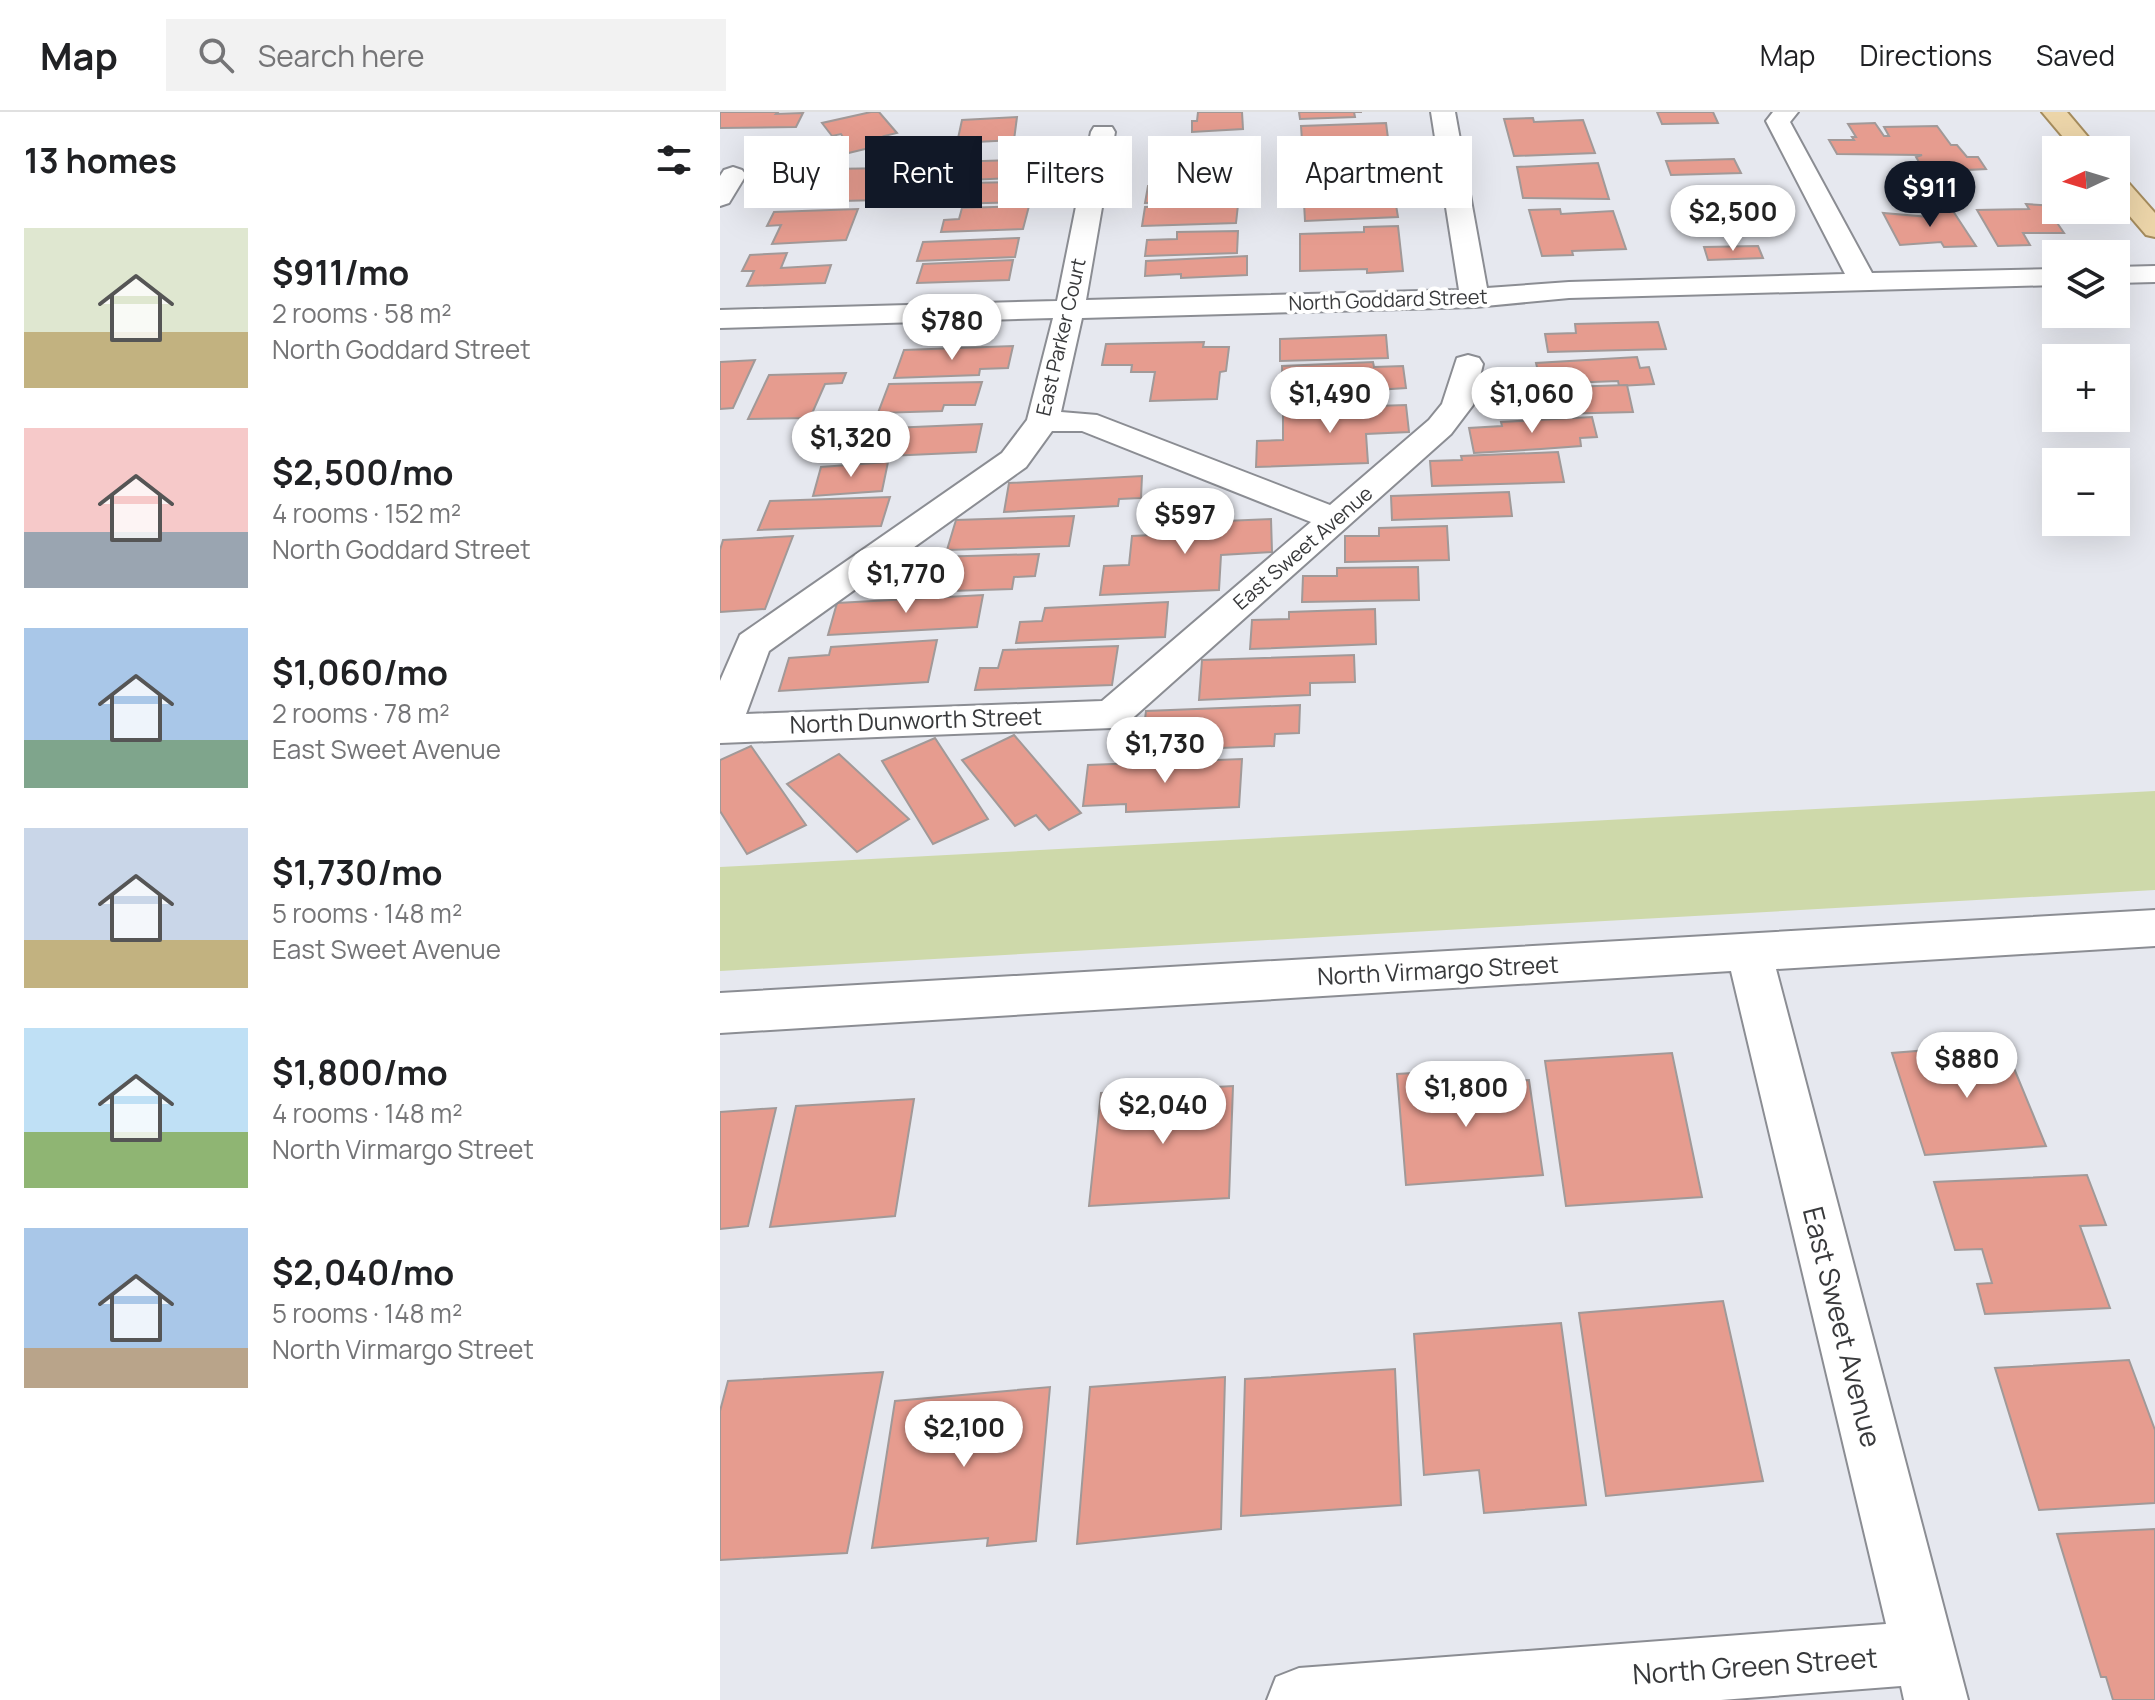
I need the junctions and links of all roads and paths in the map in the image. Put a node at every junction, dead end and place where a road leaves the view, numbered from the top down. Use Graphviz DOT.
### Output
graph roads {
  1 [pos="1443,112"];
  2 [pos="1786,112"];
  3 [pos="2054,112"];
  4 [pos="1103,132"];
  5 [pos="2075,136"];
  6 [pos="2130,200"];
  7 [pos="2155,229"];
  8 [pos="2155,274"];
  9 [pos="2130,275"];
  10 [pos="2042,277"];
  11 [pos="1863,282"];
  12 [pos="1475,298"];
  13 [pos="1070,309"];
  14 [pos="720,319"];
  15 [pos="1468,364"];
  16 [pos="1043,421"];
  17 [pos="1335,519"];
  18 [pos="1112,714"];
  19 [pos="720,729"];
  20 [pos="2155,928"];
  21 [pos="1749,953"];
  22 [pos="720,1013"];
  23 [pos="1930,1676"];
  24 [pos="1299,1700"];
  1 -- 12 [label="street"];
  2 -- 11 [label="street"];
  3 -- 5 [label="main road"];
  4 -- 13 [label="street, East Parker Court"];
  6 -- 7 [label="main road"];
  8 -- 9 [label="street"];
  10 -- 11 [label="street, North Goddard Street"];
  11 -- 12 [label="street, North Goddard Street"];
  12 -- 13 [label="street, North Goddard Street"];
  13 -- 14 [label="street, North Goddard Street"];
  13 -- 16 [label="street, East Parker Court"];
  15 -- 17 [label="street, East Sweet Avenue"];
  16 -- 17 [label="street"];
  16 -- 19 [label="street, East Parker Court"];
  17 -- 18 [label="street, East Sweet Avenue"];
  18 -- 19 [label="street, North Dunworth Street"];
  20 -- 21 [label="street, North Virmargo Street"];
  21 -- 22 [label="street, North Virmargo Street"];
  21 -- 23 [label="street, East Sweet Avenue"];
  23 -- 24 [label="street, North Green Street"];
}
